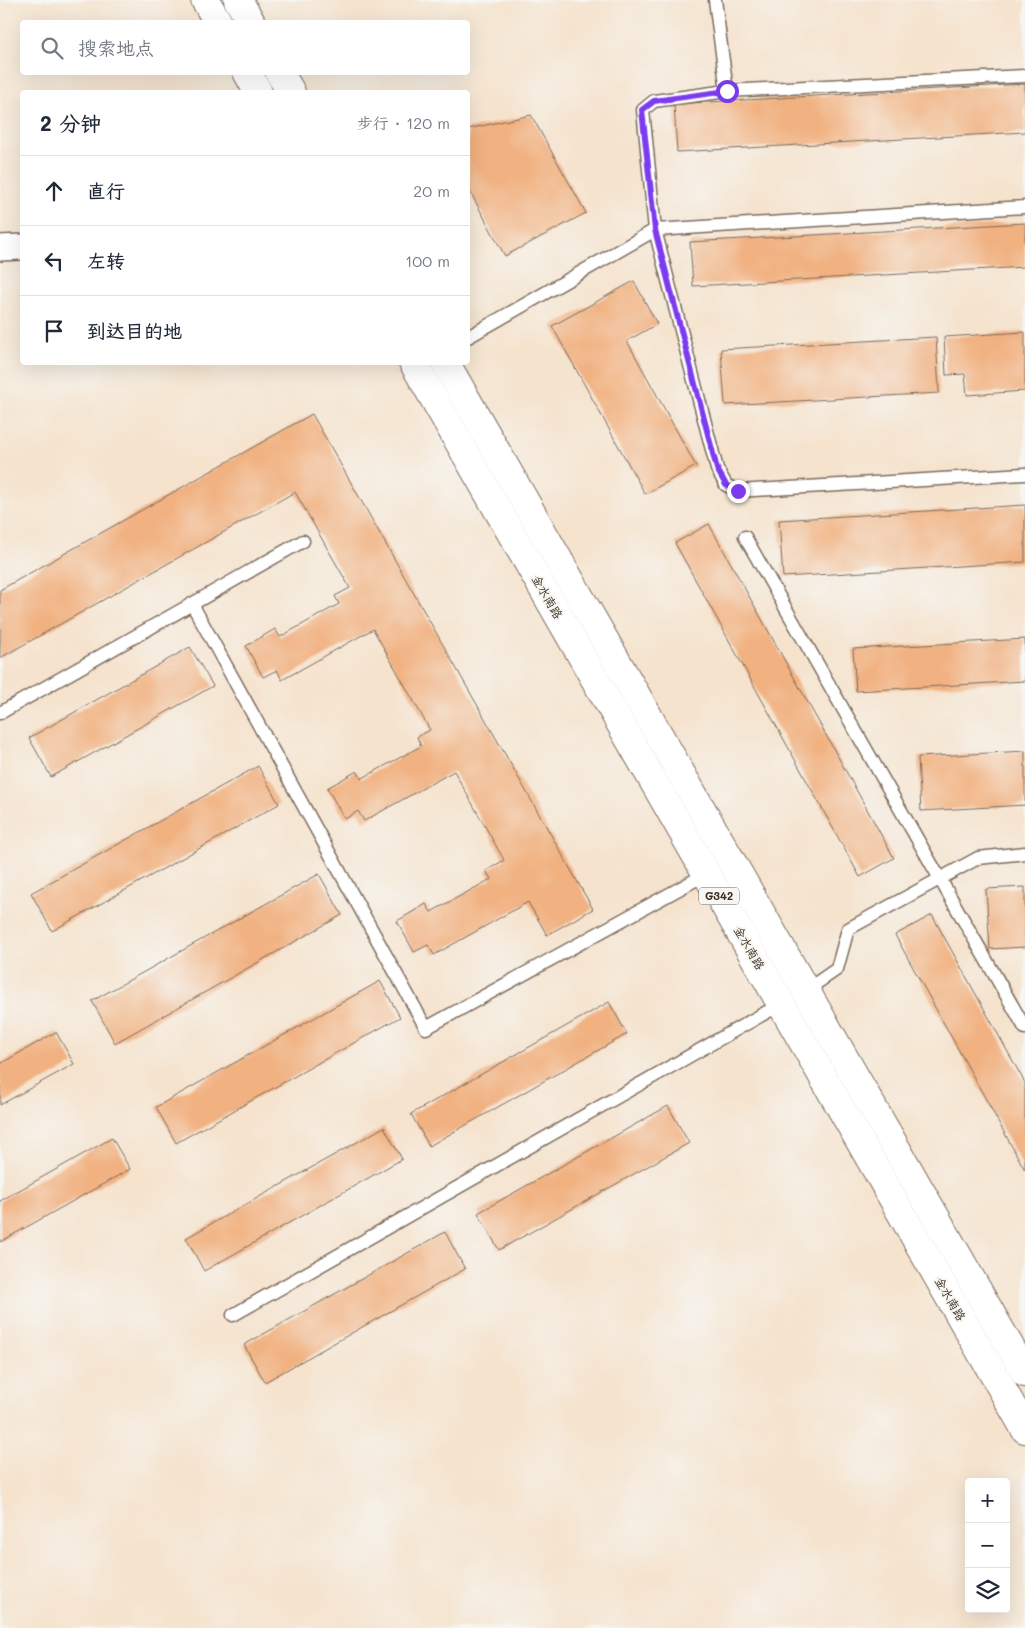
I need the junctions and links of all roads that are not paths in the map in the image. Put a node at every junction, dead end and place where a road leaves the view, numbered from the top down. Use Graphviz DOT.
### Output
graph roads {
  1 [pos="205,0"];
  2 [pos="238,0"];
  3 [pos="715,0"];
  4 [pos="217,20"];
  5 [pos="250,20"];
  6 [pos="249,75"];
  7 [pos="281,75"];
  8 [pos="1025,76"];
  9 [pos="257,90"];
  10 [pos="290,90"];
  11 [pos="727,91"];
  12 [pos="1025,207"];
  13 [pos="655,230"];
  14 [pos="20,246"];
  15 [pos="0,248"];
  16 [pos="470,336"];
  17 [pos="415,365"];
  18 [pos="447,365"];
  19 [pos="1025,474"];
  20 [pos="744,536"];
  21 [pos="303,541"];
  22 [pos="192,604"];
  23 [pos="0,713"];
  24 [pos="1025,853"];
  25 [pos="706,874"];
  26 [pos="939,878"];
  27 [pos="806,991"];
  28 [pos="781,1004"];
  29 [pos="1025,1028"];
  30 [pos="233,1316"];
  31 [pos="1025,1373"];
  32 [pos="1025,1429"];
  1 -- 4 [label="highway"];
  2 -- 5 [label="highway"];
  3 -- 11 [label="lane"];
  6 -- 9 [label="highway"];
  7 -- 10 [label="highway"];
  8 -- 11 [label="lane"];
  11 -- 13 [label="lane"];
  12 -- 13 [label="lane"];
  13 -- 16 [label="lane"];
  13 -- 19 [label="lane"];
  14 -- 15 [label="street"];
  17 -- 25 [label="highway, 金水南路 / G342"];
  18 -- 27 [label="highway, G342"];
  20 -- 26 [label="lane"];
  21 -- 22 [label="lane"];
  22 -- 23 [label="lane"];
  22 -- 25 [label="lane"];
  24 -- 26 [label="lane"];
  25 -- 28 [label="highway, 金水南路 / G342"];
  26 -- 27 [label="lane"];
  26 -- 29 [label="lane"];
  27 -- 31 [label="highway, G342"];
  28 -- 30 [label="lane"];
  28 -- 32 [label="highway, 金水南路 / G342"];
}
